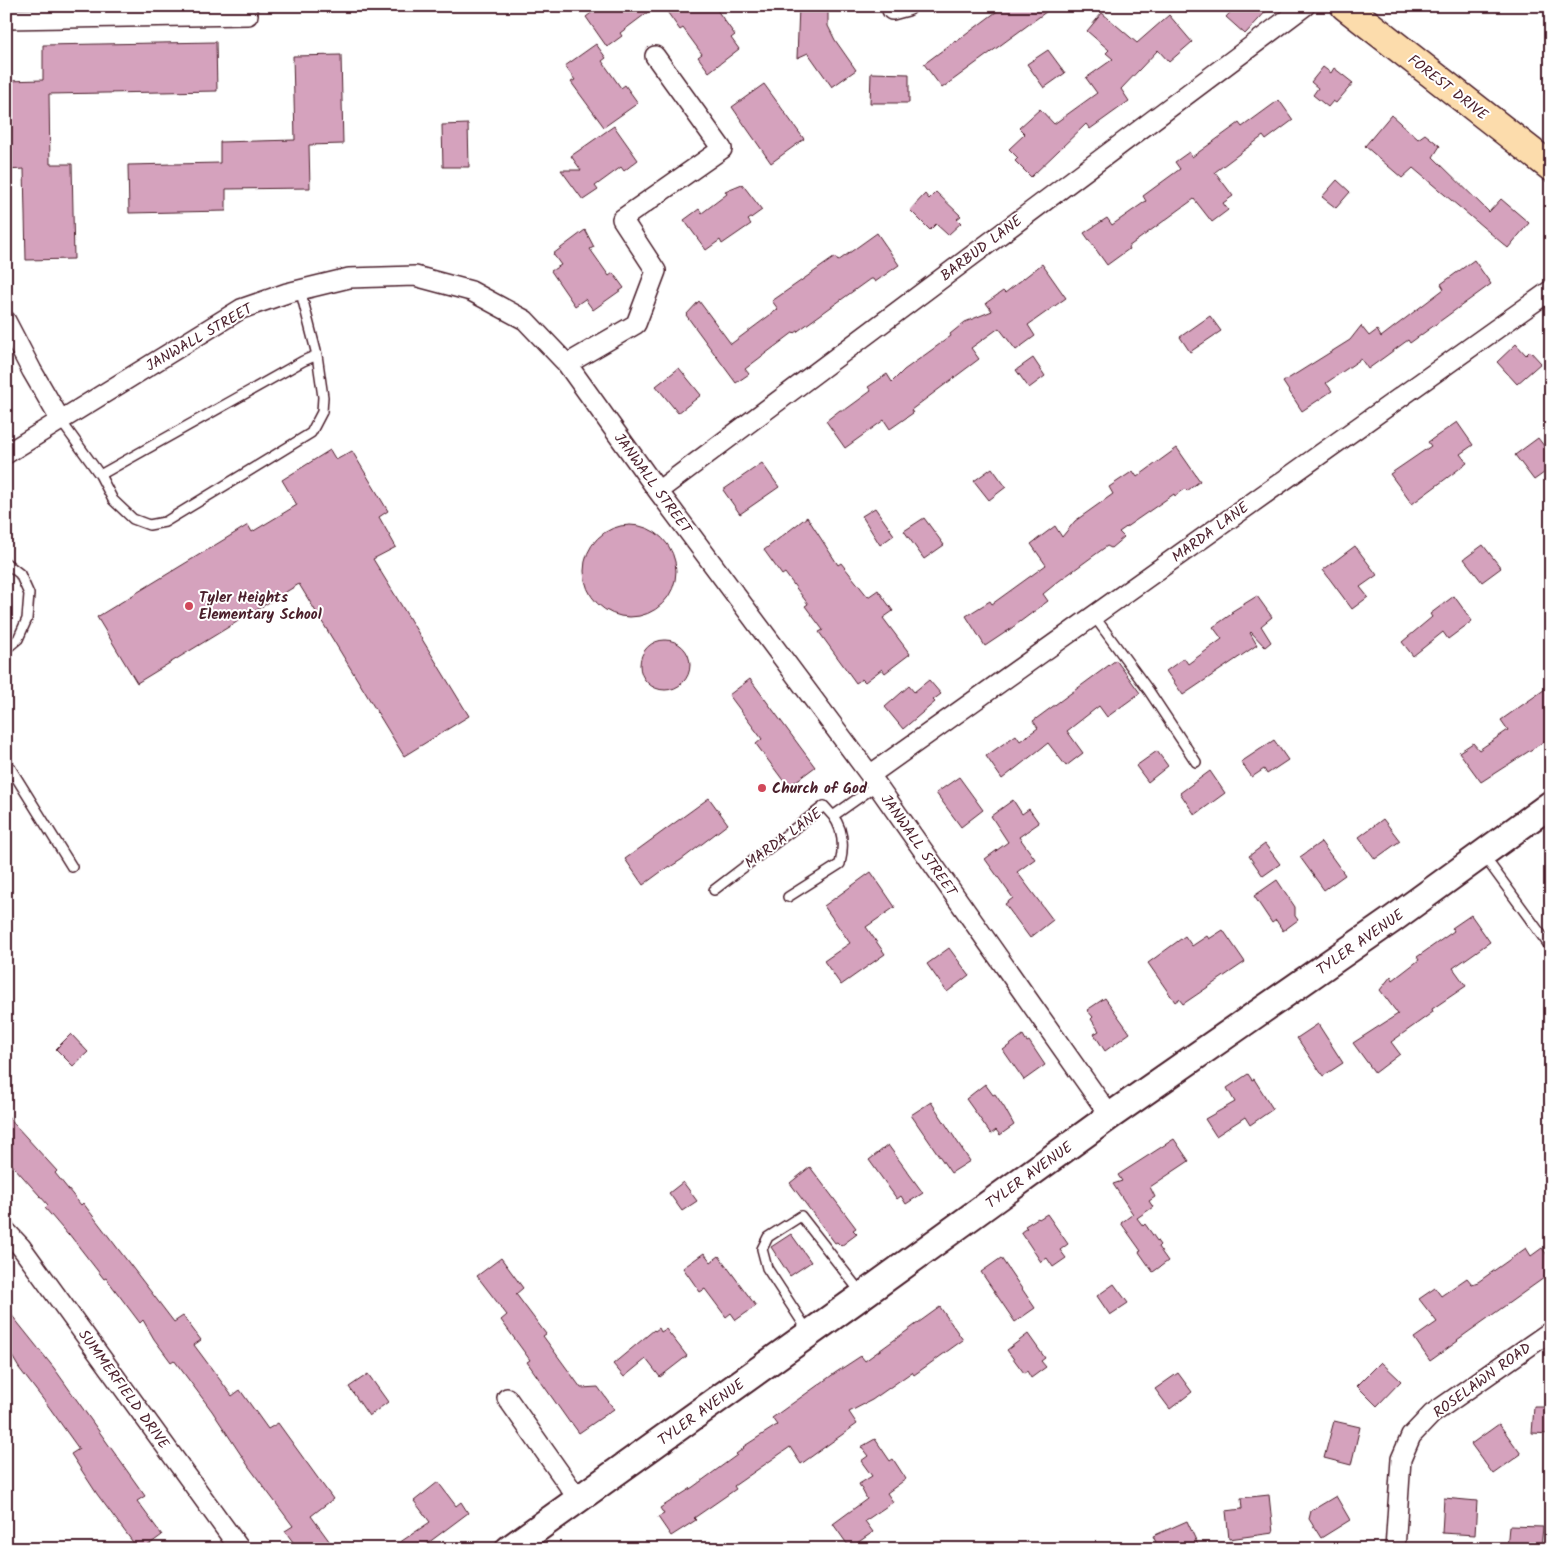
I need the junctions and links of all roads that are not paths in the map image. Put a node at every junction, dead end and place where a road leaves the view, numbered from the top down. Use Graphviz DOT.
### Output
graph roads {
  1 [pos="1305,6"];
  2 [pos="1344,6"];
  3 [pos="248,14"];
  4 [pos="6,19"];
  5 [pos="655,56"];
  6 [pos="1551,167"];
  7 [pos="300,289"];
  8 [pos="1551,290"];
  9 [pos="6,321"];
  10 [pos="317,355"];
  11 [pos="567,364"];
  12 [pos="61,421"];
  13 [pos="6,454"];
  14 [pos="100,476"];
  15 [pos="658,490"];
  16 [pos="6,563"];
  17 [pos="1094,616"];
  18 [pos="6,649"];
  19 [pos="6,761"];
  20 [pos="1196,762"];
  21 [pos="874,780"];
  22 [pos="1551,804"];
  23 [pos="832,816"];
  24 [pos="1483,854"];
  25 [pos="72,867"];
  26 [pos="714,890"];
  27 [pos="788,897"];
  28 [pos="1551,948"];
  29 [pos="1110,1116"];
  30 [pos="6,1231"];
  31 [pos="863,1296"];
  32 [pos="1551,1330"];
  33 [pos="810,1333"];
  34 [pos="507,1398"];
  35 [pos="579,1500"];
  36 [pos="240,1549"];
  37 [pos="509,1549"];
  38 [pos="1395,1549"];
  1 -- 15 [label="street, BARBUD LANE"];
  2 -- 6 [label="main road, FOREST DRIVE"];
  3 -- 4 [label="street"];
  5 -- 11 [label="street"];
  7 -- 10 [label="lane"];
  7 -- 11 [label="street, JANWALL STREET"];
  7 -- 12 [label="street, JANWALL STREET"];
  8 -- 17 [label="street, MARDA LANE"];
  9 -- 12 [label="street"];
  10 -- 14 [label="lane"];
  10 -- 14 [label="lane"];
  11 -- 15 [label="street, JANWALL STREET"];
  12 -- 13 [label="street, JANWALL STREET"];
  12 -- 14 [label="lane"];
  15 -- 21 [label="street, JANWALL STREET"];
  16 -- 18 [label="lane"];
  17 -- 20 [label="lane"];
  17 -- 21 [label="street, MARDA LANE"];
  19 -- 25 [label="lane"];
  21 -- 23 [label="lane, MARDA LANE"];
  21 -- 29 [label="street, JANWALL STREET"];
  22 -- 24 [label="street, TYLER AVENUE"];
  23 -- 26 [label="lane, MARDA LANE"];
  23 -- 27 [label="lane"];
  24 -- 28 [label="lane"];
  24 -- 29 [label="street, TYLER AVENUE"];
  29 -- 31 [label="street, TYLER AVENUE"];
  30 -- 36 [label="street, SUMMERFIELD DRIVE"];
  31 -- 33 [label="street, TYLER AVENUE"];
  31 -- 33 [label="lane"];
  32 -- 38 [label="street, ROSELAWN ROAD"];
  33 -- 35 [label="street, TYLER AVENUE"];
  34 -- 35 [label="street"];
  35 -- 37 [label="street, TYLER AVENUE"];
}
